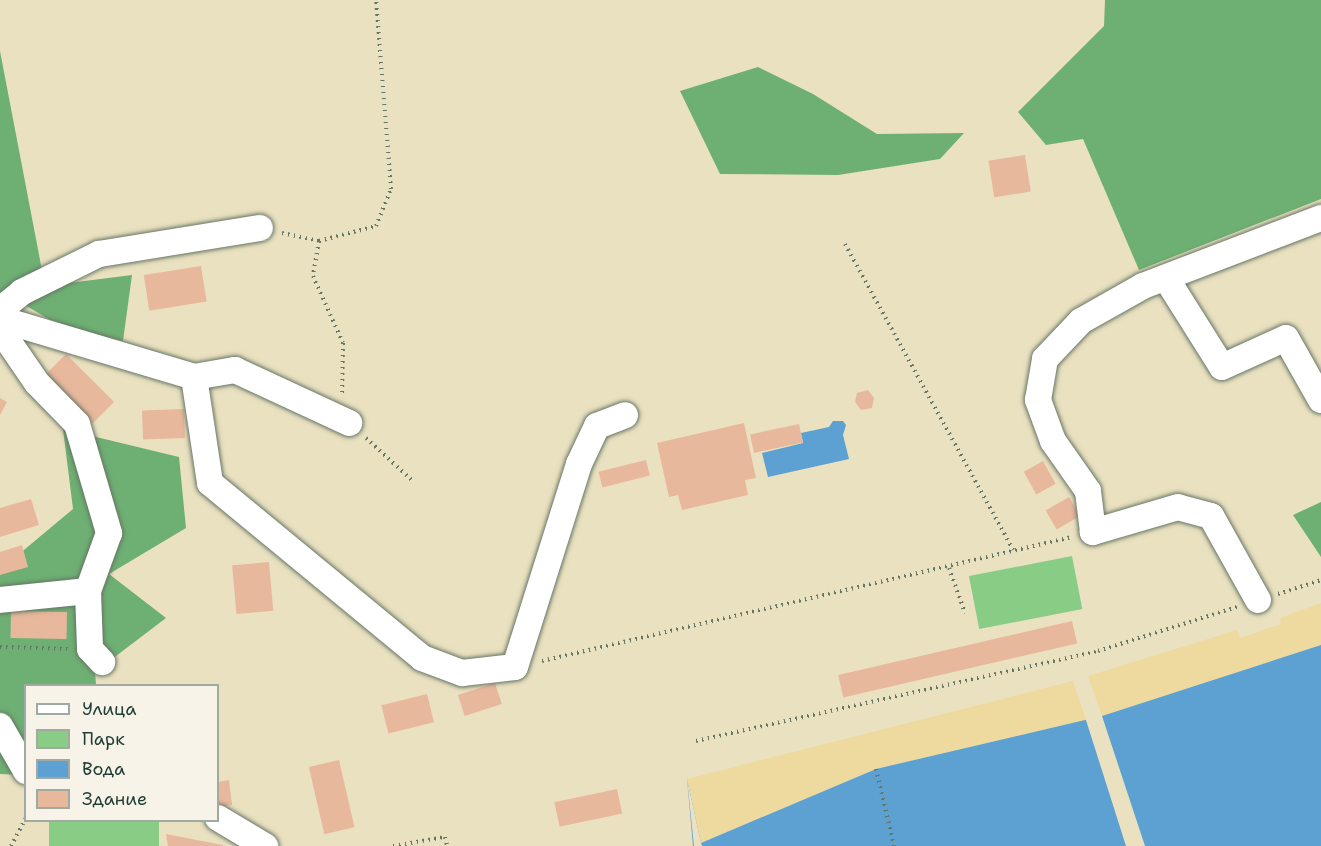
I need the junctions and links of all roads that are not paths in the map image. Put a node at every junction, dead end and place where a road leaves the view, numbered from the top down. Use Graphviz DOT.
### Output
graph roads {
  1 [pos="1321,218"];
  2 [pos="260,228"];
  3 [pos="1166,278"];
  4 [pos="0,310"];
  5 [pos="0,319"];
  6 [pos="0,329"];
  7 [pos="194,377"];
  8 [pos="1321,400"];
  9 [pos="625,415"];
  10 [pos="349,423"];
  11 [pos="88,591"];
  12 [pos="0,600"];
  13 [pos="1258,600"];
  14 [pos="96,656"];
  15 [pos="0,726"];
  16 [pos="24,768"];
  17 [pos="219,819"];
  18 [pos="265,846"];
  1 -- 3 [label="street"];
  2 -- 4 [label="street"];
  3 -- 8 [label="street"];
  3 -- 13 [label="street"];
  5 -- 7 [label="street"];
  6 -- 11 [label="street"];
  7 -- 9 [label="street"];
  7 -- 10 [label="street"];
  11 -- 12 [label="street"];
  11 -- 14 [label="street"];
  15 -- 16 [label="street"];
  17 -- 18 [label="street"];
}
